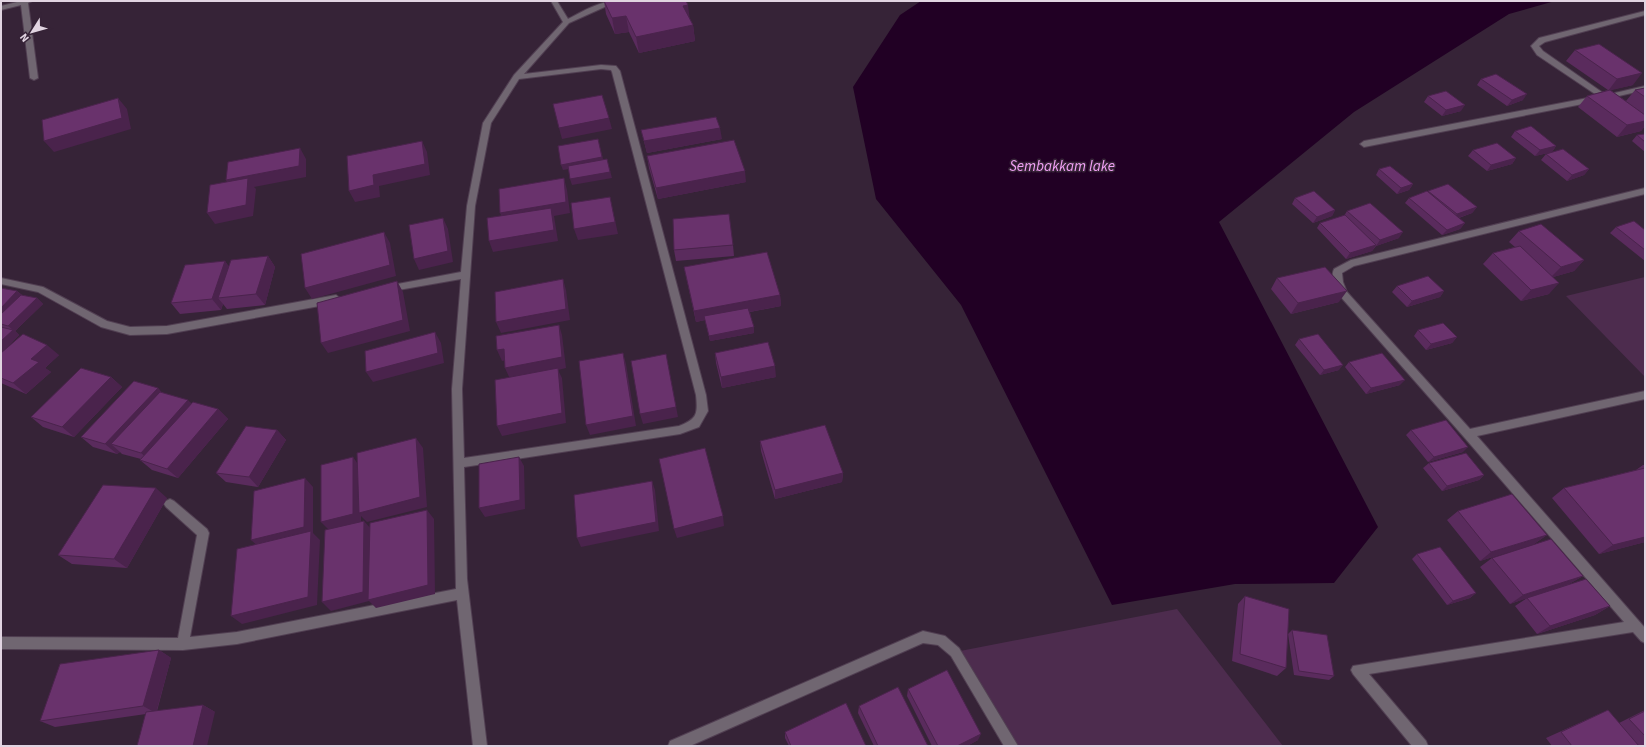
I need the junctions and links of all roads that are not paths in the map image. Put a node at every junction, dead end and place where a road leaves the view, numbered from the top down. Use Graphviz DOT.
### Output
graph roads {
  1 [pos="26,1"];
  2 [pos="554,1"];
  3 [pos="615,1"];
  4 [pos="1,8"];
  5 [pos="1645,13"];
  6 [pos="567,22"];
  7 [pos="516,77"];
  8 [pos="34,78"];
  9 [pos="1645,88"];
  10 [pos="1605,97"];
  11 [pos="1616,105"];
  12 [pos="1364,144"];
  13 [pos="1645,191"];
  14 [pos="466,275"];
  15 [pos="1,281"];
  16 [pos="374,292"];
  17 [pos="343,297"];
  18 [pos="1645,395"];
  19 [pos="1468,434"];
  20 [pos="458,463"];
  21 [pos="170,504"];
  22 [pos="462,593"];
  23 [pos="1635,626"];
  24 [pos="1645,637"];
  25 [pos="1,643"];
  26 [pos="183,644"];
  27 [pos="480,746"];
  28 [pos="675,746"];
  29 [pos="1011,746"];
  30 [pos="1421,746"];
  1 -- 4 [label="street"];
  1 -- 8 [label="street"];
  2 -- 6 [label="street"];
  3 -- 6 [label="street"];
  5 -- 10 [label="street"];
  6 -- 7 [label="street"];
  7 -- 14 [label="street"];
  7 -- 20 [label="street"];
  9 -- 10 [label="street"];
  10 -- 11 [label="street"];
  10 -- 12 [label="street"];
  13 -- 19 [label="street"];
  14 -- 16 [label="street"];
  14 -- 20 [label="street"];
  15 -- 17 [label="street"];
  18 -- 19 [label="street"];
  19 -- 23 [label="street"];
  20 -- 22 [label="street"];
  21 -- 26 [label="street"];
  22 -- 26 [label="street"];
  22 -- 27 [label="street"];
  23 -- 24 [label="street"];
  23 -- 30 [label="street"];
  25 -- 26 [label="street"];
  28 -- 29 [label="street"];
}
